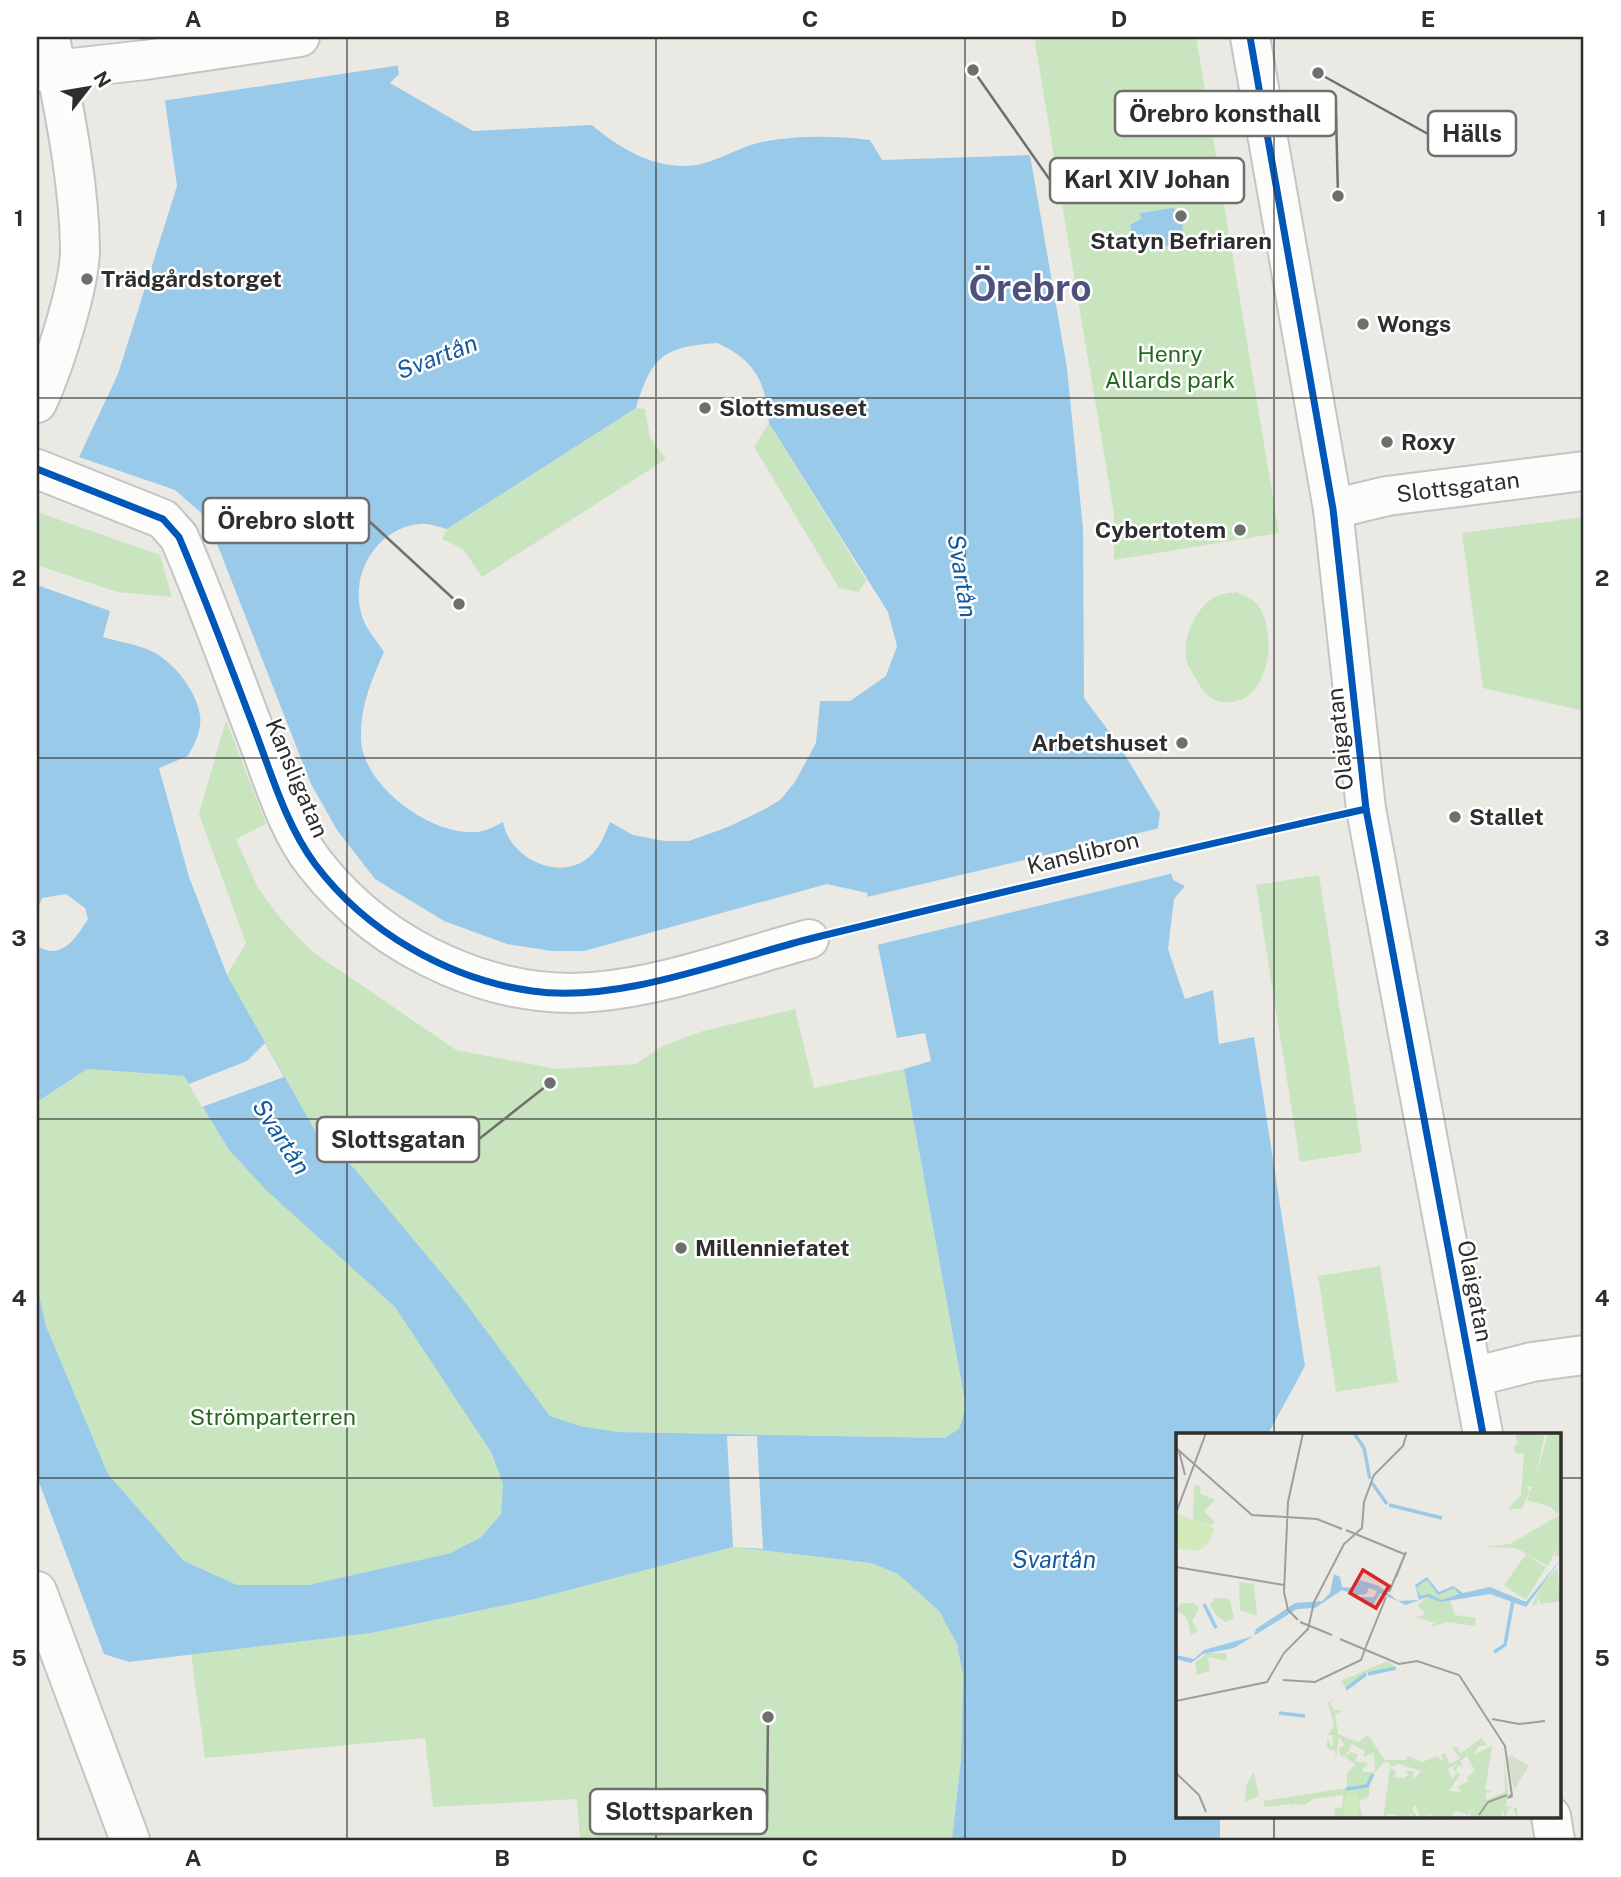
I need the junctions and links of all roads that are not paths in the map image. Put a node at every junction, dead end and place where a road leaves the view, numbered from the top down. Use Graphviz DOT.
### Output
graph roads {
  1 [pos="300,37"];
  2 [pos="1250,37"];
  3 [pos="47,60"];
  4 [pos="37,403"];
  5 [pos="1584,471"];
  6 [pos="49,475"];
  7 [pos="1333,509"];
  8 [pos="809,939"];
  9 [pos="1584,1355"];
  10 [pos="1473,1377"];
  11 [pos="1483,1433"];
  12 [pos="37,1591"];
  13 [pos="1551,1818"];
  14 [pos="130,1840"];
  15 [pos="1555,1840"];
  1 -- 3 [label="street"];
  2 -- 7 [label="street, Olaigatan"];
  3 -- 4 [label="street"];
  5 -- 7 [label="street, Slottsgatan"];
  6 -- 8 [label="street, Kansligatan"];
  7 -- 10 [label="street, Olaigatan"];
  9 -- 10 [label="street"];
  10 -- 11 [label="street, Olaigatan"];
  12 -- 14 [label="street"];
  13 -- 15 [label="street"];
}
